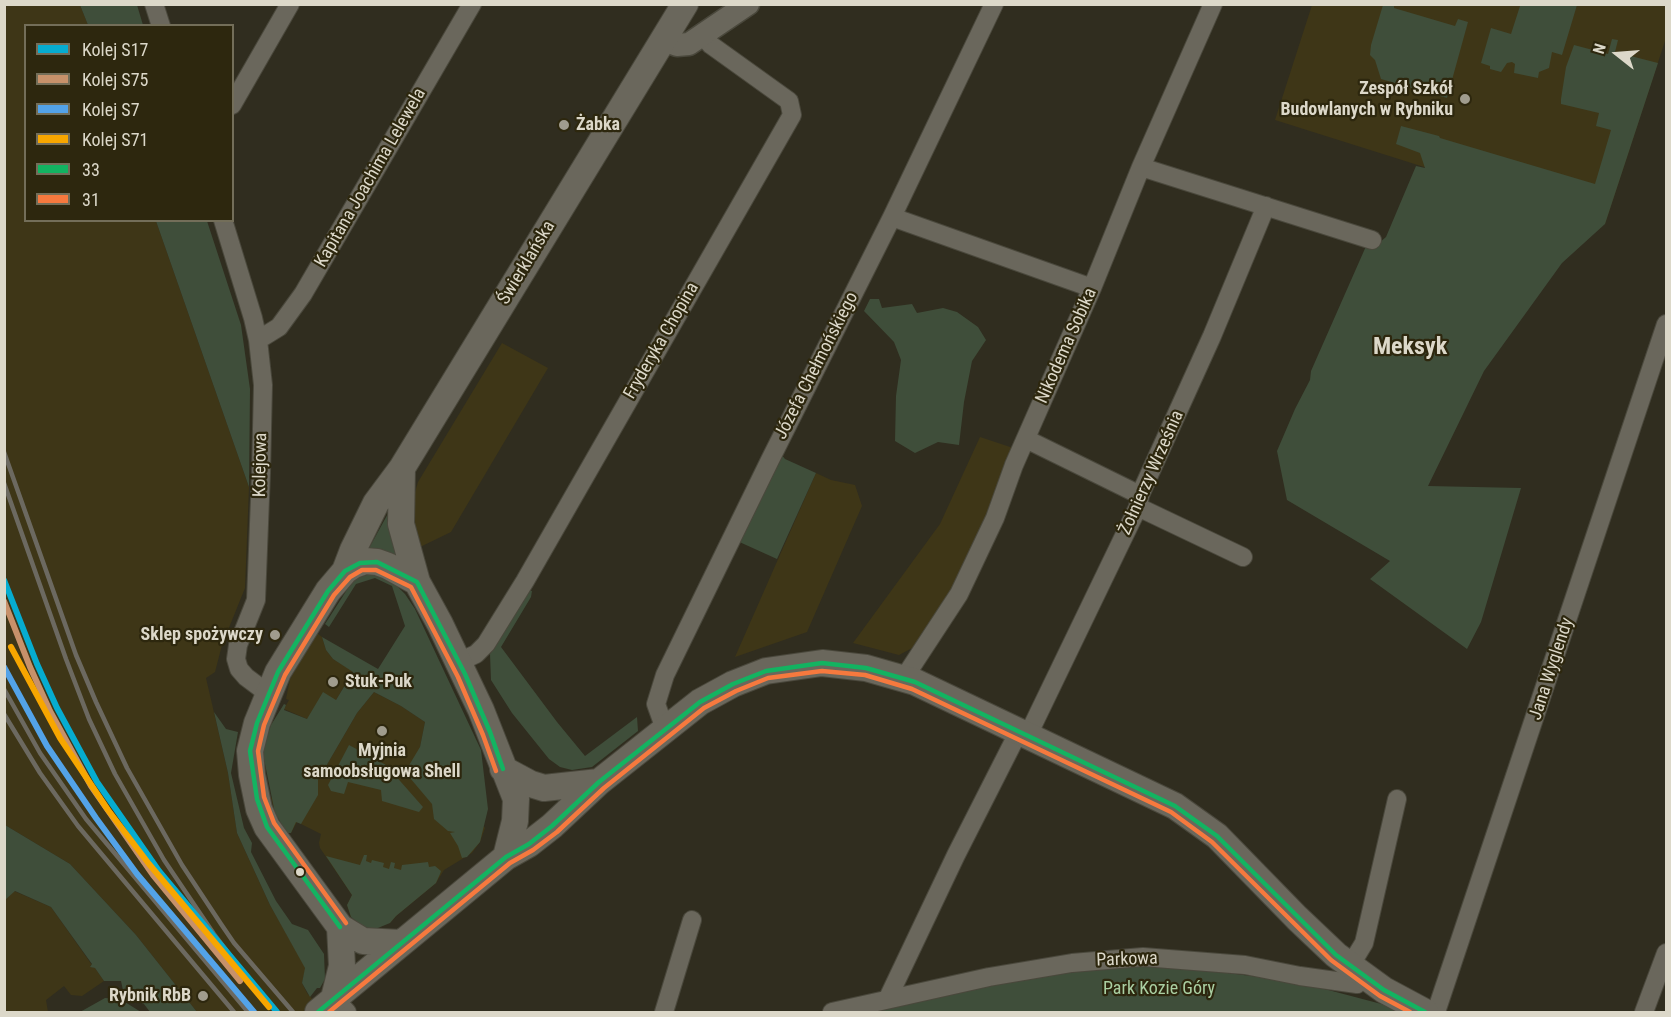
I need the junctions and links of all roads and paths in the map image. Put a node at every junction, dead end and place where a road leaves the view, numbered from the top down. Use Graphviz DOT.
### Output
graph roads {
  1 [pos="154,4"];
  2 [pos="290,4"];
  3 [pos="472,4"];
  4 [pos="685,4"];
  5 [pos="748,4"];
  6 [pos="994,4"];
  7 [pos="1213,4"];
  8 [pos="160,24"];
  9 [pos="703,36"];
  10 [pos="663,40"];
  11 [pos="234,102"];
  12 [pos="1141,167"];
  13 [pos="1266,206"];
  14 [pos="892,217"];
  15 [pos="224,222"];
  16 [pos="1372,240"];
  17 [pos="1092,288"];
  18 [pos="1666,324"];
  19 [pos="258,340"];
  20 [pos="1026,439"];
  21 [pos="402,468"];
  22 [pos="1139,501"];
  23 [pos="1243,557"];
  24 [pos="345,571"];
  25 [pos="417,582"];
  26 [pos="459,662"];
  27 [pos="904,678"];
  28 [pos="270,695"];
  29 [pos="665,729"];
  30 [pos="1024,733"];
  31 [pos="503,769"];
  32 [pos="599,782"];
  33 [pos="1397,799"];
  34 [pos="506,858"];
  35 [pos="692,920"];
  36 [pos="340,927"];
  37 [pos="401,943"];
  38 [pos="1666,953"];
  39 [pos="1357,971"];
  40 [pos="888,999"];
  41 [pos="333,1008"];
  42 [pos="664,1012"];
  43 [pos="832,1012"];
  44 [pos="1425,1012"];
  45 [pos="1436,1012"];
  46 [pos="1644,1012"];
  1 -- 8 [label="street"];
  2 -- 11 [label="street"];
  3 -- 19 [label="street, Kapitana Joachima Lelewela"];
  4 -- 10 [label="main road, Świerklańska"];
  5 -- 9 [label="street"];
  6 -- 14 [label="street, Józefa Chełmońskiego"];
  7 -- 12 [label="street, Nikodema Sobika"];
  9 -- 10 [label="street"];
  9 -- 26 [label="street, Fryderyka Chopina"];
  10 -- 21 [label="main road, Świerklańska"];
  12 -- 13 [label="street"];
  12 -- 17 [label="street, Nikodema Sobika"];
  13 -- 16 [label="street"];
  13 -- 22 [label="street, Żołnierzy Września"];
  14 -- 17 [label="street"];
  14 -- 29 [label="street, Józefa Chełmońskiego"];
  15 -- 19 [label="street, Kolejowa"];
  17 -- 20 [label="street, Nikodema Sobika"];
  18 -- 45 [label="street, Jana Wyglendy"];
  19 -- 28 [label="street, Kolejowa"];
  20 -- 22 [label="street"];
  20 -- 27 [label="street, Nikodema Sobika"];
  21 -- 24 [label="main road, Świerklańska"];
  21 -- 25 [label="main road"];
  22 -- 23 [label="street"];
  22 -- 30 [label="street, Żołnierzy Września"];
  24 -- 25 [label="main road"];
  24 -- 28 [label="main road, Świerklańska"];
  25 -- 26 [label="main road"];
  26 -- 31 [label="main road"];
  27 -- 29 [label="main road"];
  27 -- 30 [label="main road"];
  28 -- 36 [label="main road, Świerklańska"];
  29 -- 32 [label="main road"];
  30 -- 39 [label="main road"];
  30 -- 40 [label="street"];
  31 -- 32 [label="main road"];
  31 -- 34 [label="main road"];
  32 -- 34 [label="main road"];
  33 -- 39 [label="street"];
  34 -- 37 [label="main road"];
  35 -- 42 [label="street"];
  36 -- 37 [label="main road"];
  36 -- 41 [label="main road"];
  37 -- 41 [label="main road"];
  38 -- 46 [label="street"];
  39 -- 40 [label="street, Parkowa"];
  39 -- 44 [label="main road"];
  40 -- 43 [label="street, Parkowa"];
}
